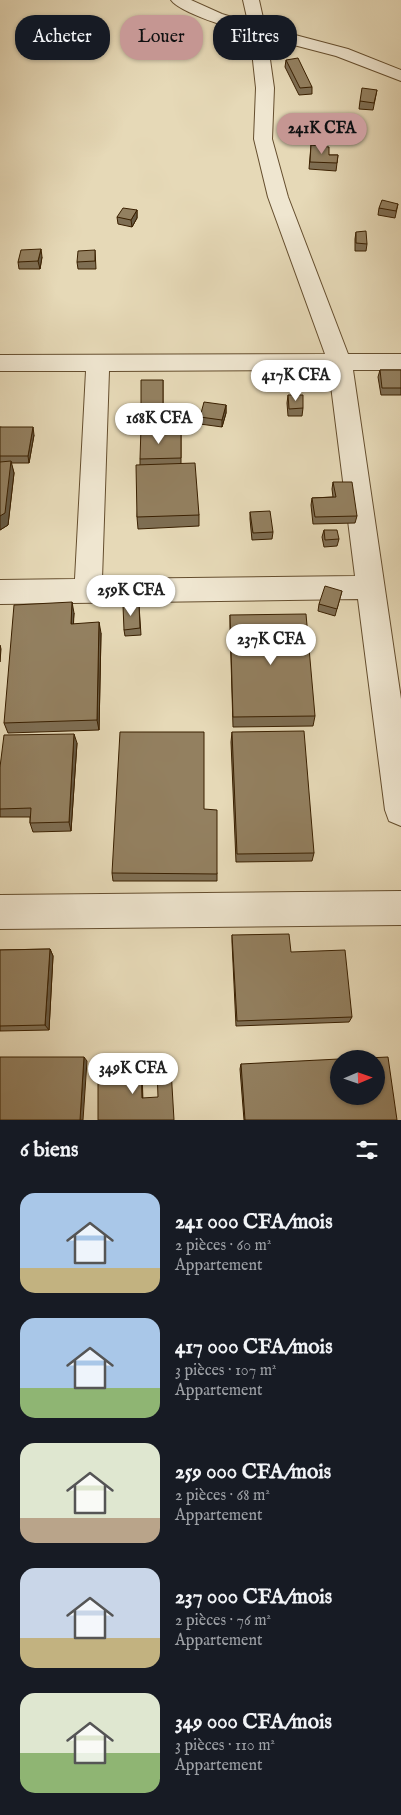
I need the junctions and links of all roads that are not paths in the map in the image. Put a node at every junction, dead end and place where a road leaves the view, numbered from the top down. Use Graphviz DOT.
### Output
graph roads {
  1 [pos="180,0"];
  2 [pos="251,0"];
  3 [pos="254,15"];
  4 [pos="213,16"];
  5 [pos="297,41"];
  6 [pos="262,60"];
  7 [pos="401,76"];
  8 [pos="0,362"];
  9 [pos="401,362"];
  10 [pos="98,363"];
  11 [pos="340,363"];
  12 [pos="371,587"];
  13 [pos="88,591"];
  14 [pos="0,592"];
  15 [pos="401,810"];
  16 [pos="401,908"];
  17 [pos="0,912"];
  1 -- 4 [label="street"];
  2 -- 3 [label="street"];
  5 -- 7 [label="street"];
  6 -- 11 [label="street"];
  8 -- 10 [label="street"];
  9 -- 11 [label="street"];
  10 -- 11 [label="street"];
  10 -- 13 [label="street"];
  11 -- 12 [label="street"];
  12 -- 13 [label="street"];
  12 -- 15 [label="street"];
  13 -- 14 [label="street"];
  16 -- 17 [label="street"];
}
